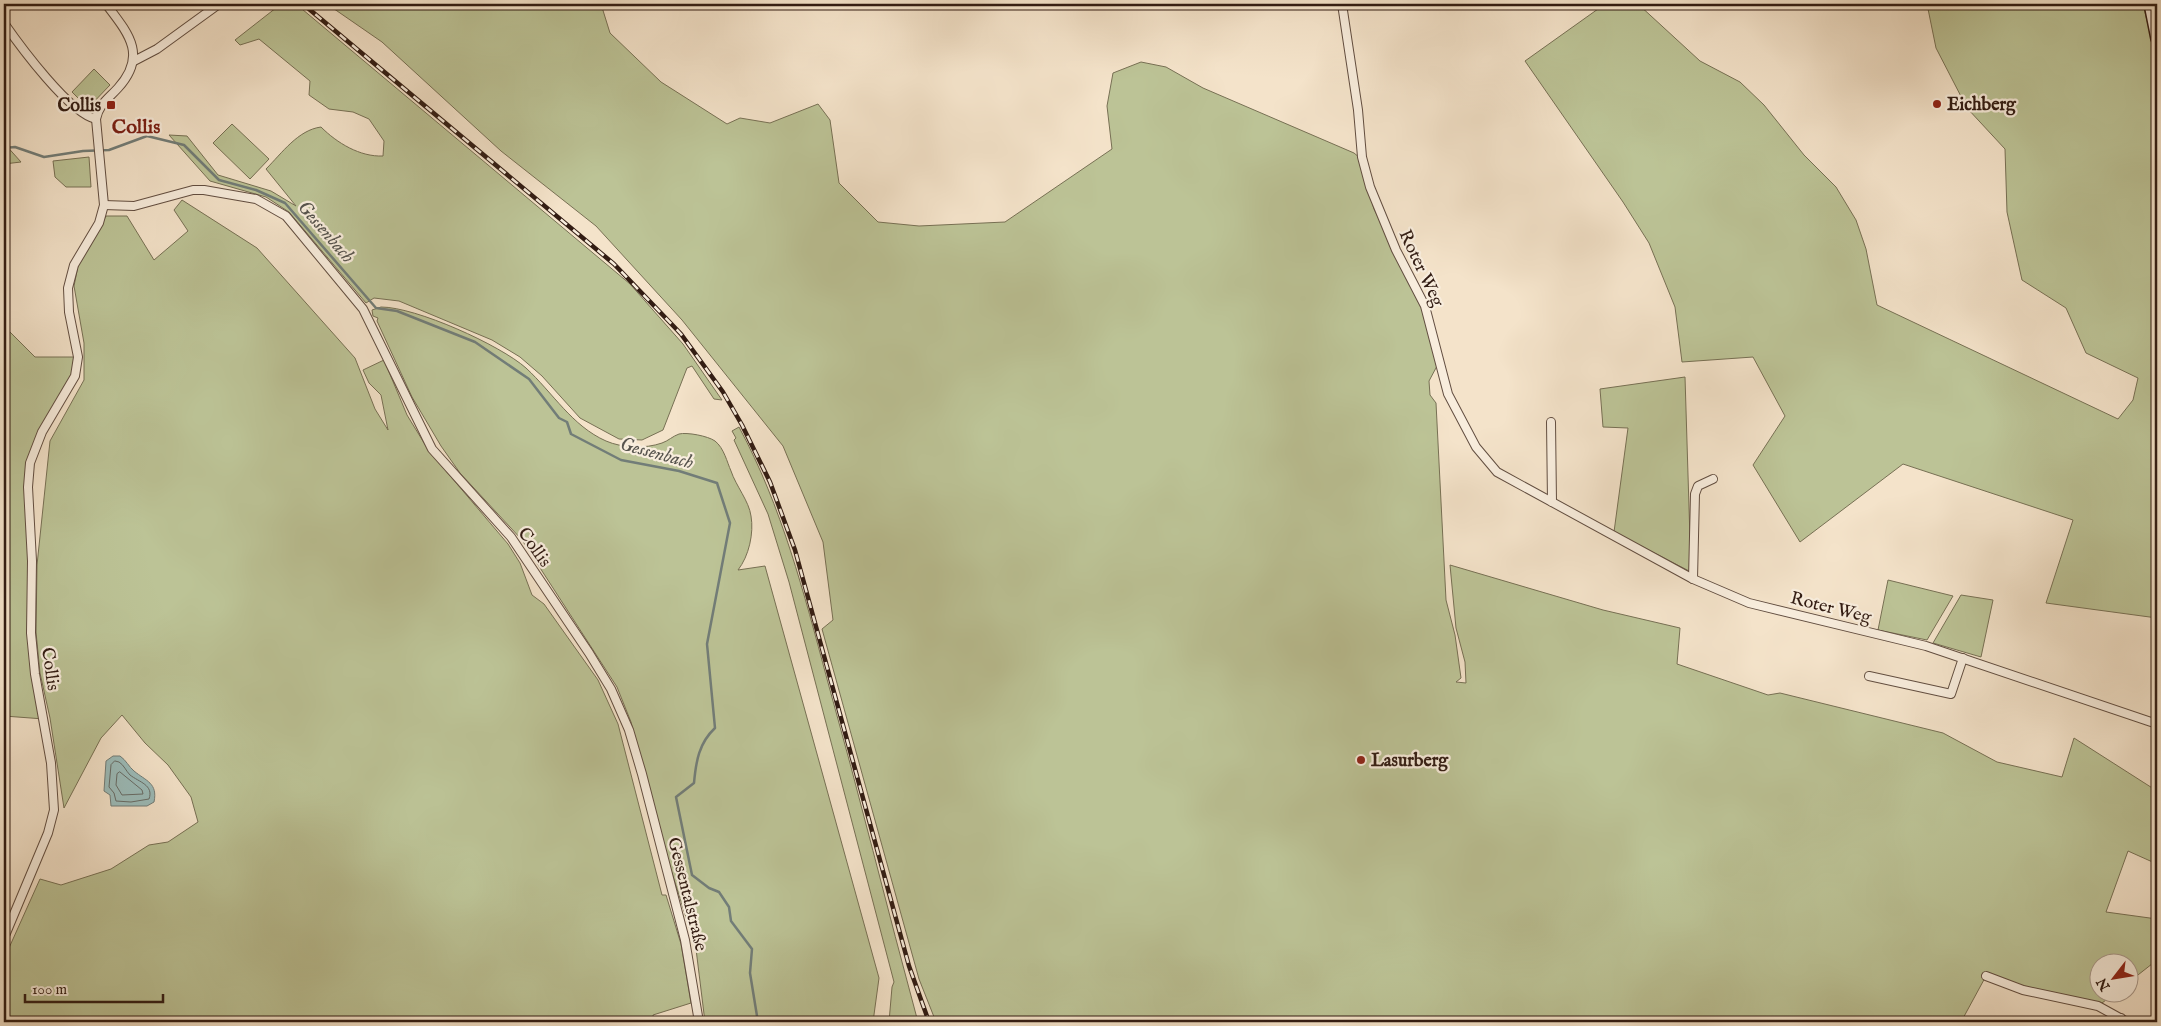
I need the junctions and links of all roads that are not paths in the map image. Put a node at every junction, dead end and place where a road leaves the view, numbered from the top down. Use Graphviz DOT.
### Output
graph roads {
  1 [pos="106,4"];
  2 [pos="218,4"];
  3 [pos="1342,4"];
  4 [pos="2150,4"];
  5 [pos="4,23"];
  6 [pos="2157,38"];
  7 [pos="134,61"];
  8 [pos="96,119"];
  9 [pos="104,205"];
  10 [pos="1551,422"];
  11 [pos="1713,480"];
  12 [pos="1552,502"];
  13 [pos="1693,579"];
  14 [pos="1963,658"];
  15 [pos="1869,676"];
  16 [pos="2157,724"];
  17 [pos="642,774"];
  18 [pos="4,938"];
  19 [pos="1986,976"];
  20 [pos="2124,1020"];
  21 [pos="699,1022"];
  22 [pos="2108,1022"];
  1 -- 7 [label="street"];
  2 -- 7 [label="street"];
  3 -- 12 [label="street, Roter Weg"];
  4 -- 6 [label="main road"];
  5 -- 8 [label="street"];
  7 -- 8 [label="street"];
  8 -- 9 [label="street, Collis"];
  9 -- 17 [label="street, Collis"];
  9 -- 18 [label="street, Collis"];
  10 -- 12 [label="street"];
  11 -- 13 [label="street"];
  12 -- 13 [label="street, Roter Weg"];
  13 -- 14 [label="street, Roter Weg"];
  14 -- 15 [label="street"];
  14 -- 16 [label="street, Roter Weg"];
  17 -- 21 [label="street, Gessentalstraße"];
  19 -- 20 [label="street"];
  20 -- 22 [label="street"];
}
